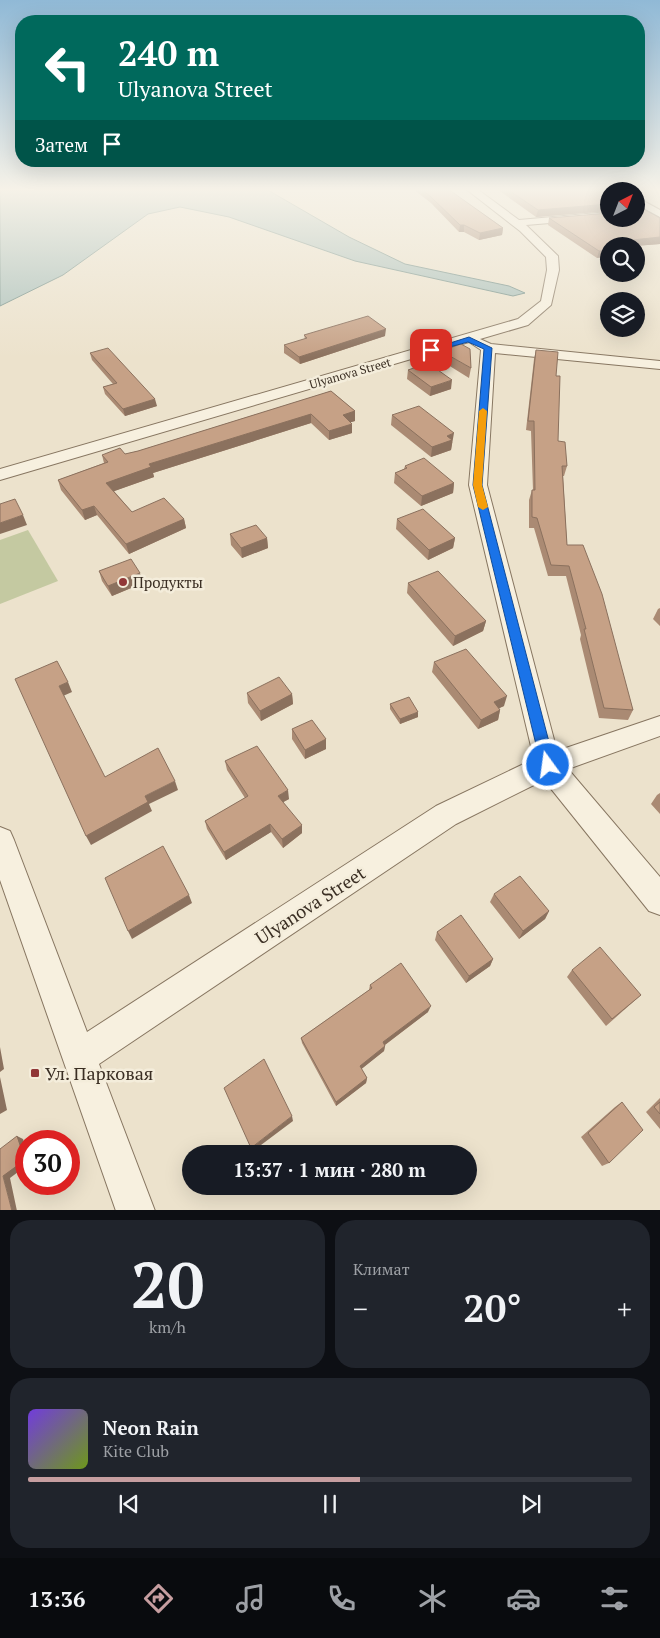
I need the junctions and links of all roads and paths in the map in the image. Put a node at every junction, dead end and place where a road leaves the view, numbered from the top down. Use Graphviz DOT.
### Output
graph roads {
  1 [pos="543,245"];
  2 [pos="469,339"];
  3 [pos="488,348"];
  4 [pos="660,365"];
  5 [pos="0,475"];
  6 [pos="660,726"];
  7 [pos="548,765"];
  8 [pos="0,840"];
  9 [pos="660,900"];
  10 [pos="80,1057"];
  11 [pos="136,1210"];
  1 -- 2 [label="street, Ulyanova Street"];
  2 -- 3 [label="street"];
  2 -- 5 [label="street, Ulyanova Street"];
  3 -- 4 [label="street"];
  3 -- 7 [label="street"];
  6 -- 7 [label="street, Ulyanova Street"];
  7 -- 9 [label="street"];
  7 -- 10 [label="street, Ulyanova Street"];
  8 -- 10 [label="street"];
  10 -- 11 [label="street"];
}
